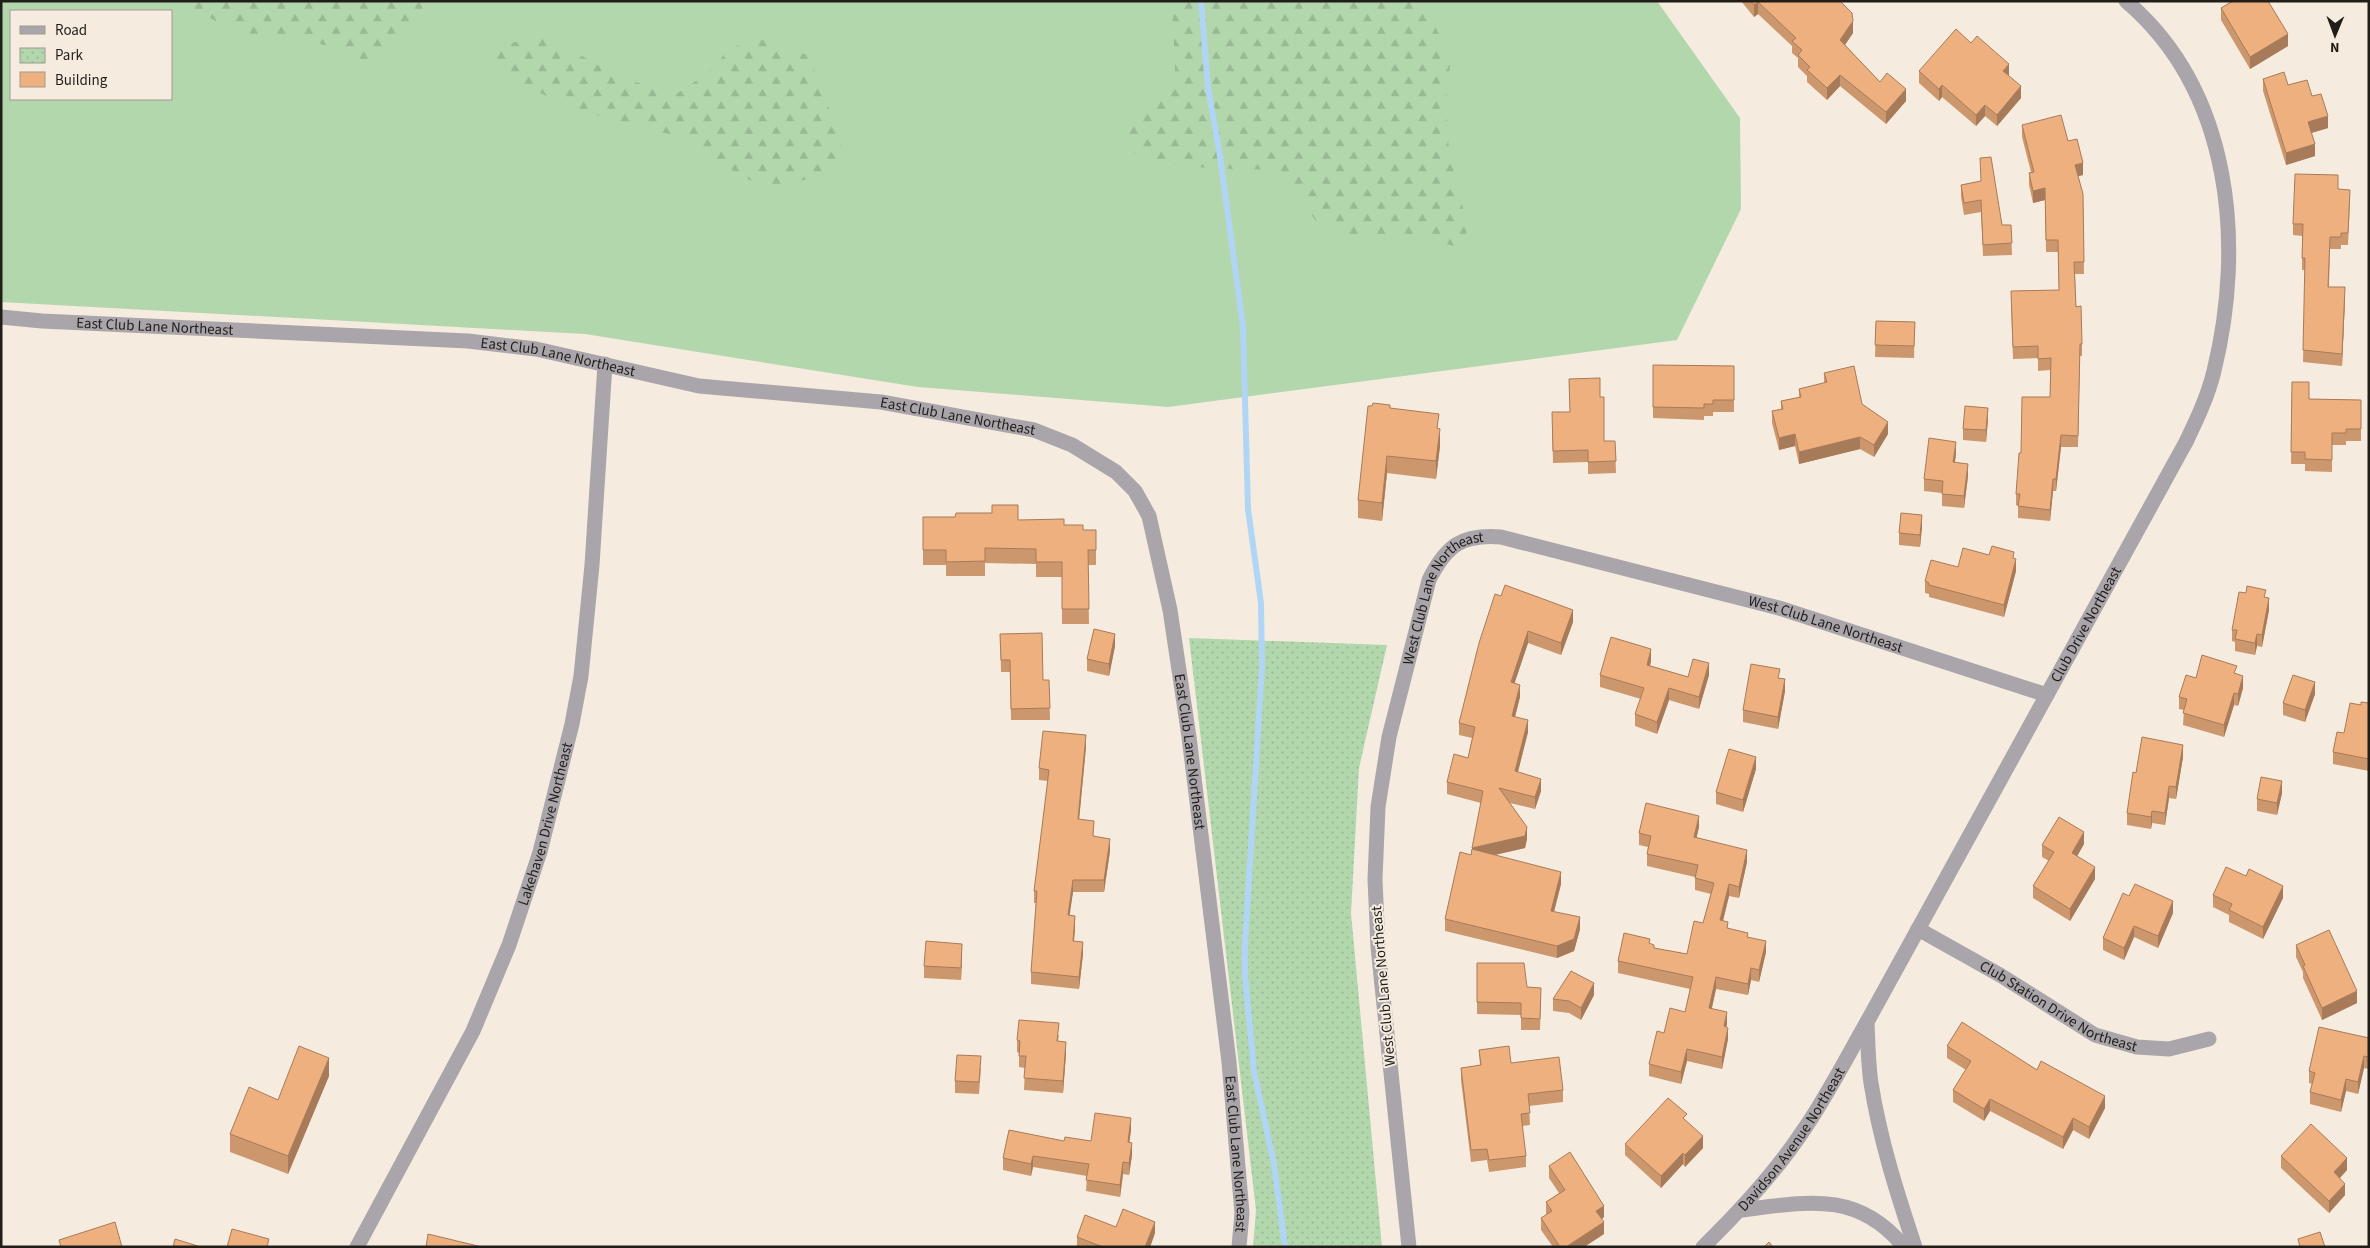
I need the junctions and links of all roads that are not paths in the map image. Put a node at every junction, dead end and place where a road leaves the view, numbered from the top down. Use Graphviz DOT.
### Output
graph roads {
  1 [pos="2126,1"];
  2 [pos="1,317"];
  3 [pos="605,364"];
  4 [pos="2047,695"];
  5 [pos="1918,929"];
  6 [pos="1867,1022"];
  7 [pos="2209,1039"];
  8 [pos="1742,1210"];
  9 [pos="357,1247"];
  10 [pos="1239,1247"];
  11 [pos="1409,1247"];
  12 [pos="1703,1247"];
  13 [pos="1904,1247"];
  14 [pos="1915,1247"];
  1 -- 4 [label="street, Club Drive Northeast"];
  2 -- 3 [label="street, East Club Lane Northeast"];
  3 -- 9 [label="street, Lakehaven Drive Northeast"];
  3 -- 10 [label="street, East Club Lane Northeast"];
  4 -- 5 [label="street, Club Drive Northeast"];
  4 -- 11 [label="street, West Club Lane Northeast"];
  5 -- 6 [label="street, Club Drive Northeast"];
  5 -- 7 [label="street, Club Station Drive Northeast"];
  6 -- 8 [label="street, Davidson Avenue Northeast"];
  6 -- 14 [label="street"];
  8 -- 12 [label="street, Davidson Avenue Northeast"];
  8 -- 13 [label="street"];
}
